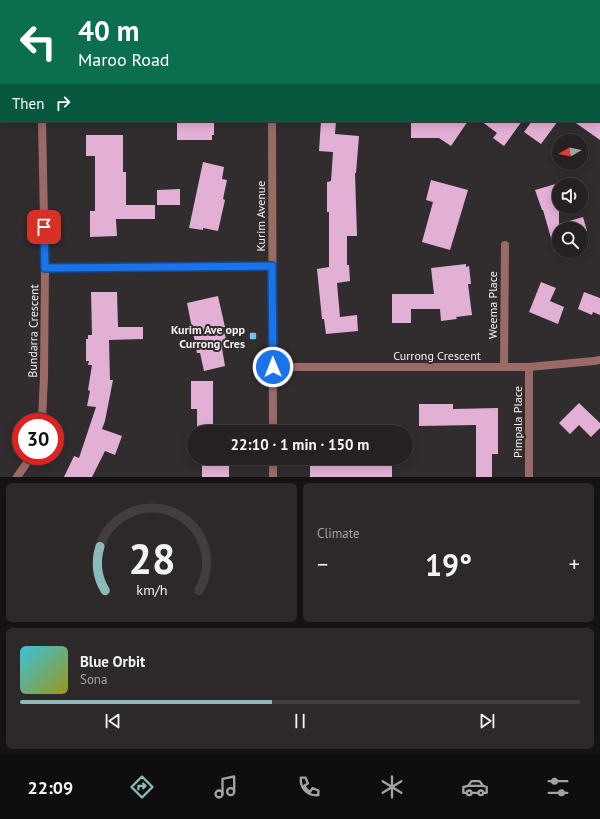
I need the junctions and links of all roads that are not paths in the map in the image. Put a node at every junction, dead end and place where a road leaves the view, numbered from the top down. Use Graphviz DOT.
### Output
graph roads {
  1 [pos="42,122"];
  2 [pos="272,122"];
  3 [pos="505,245"];
  4 [pos="272,266"];
  5 [pos="45,268"];
  6 [pos="600,360"];
  7 [pos="504,366"];
  8 [pos="273,367"];
  9 [pos="529,367"];
  10 [pos="42,413"];
  11 [pos="273,425"];
  12 [pos="25,465"];
  13 [pos="273,465"];
  14 [pos="17,477"];
  15 [pos="273,477"];
  16 [pos="529,477"];
  1 -- 5 [label="street, Bundarra Crescent"];
  2 -- 4 [label="street, Kurim Avenue"];
  3 -- 7 [label="street, Weema Place"];
  4 -- 5 [label="street"];
  4 -- 8 [label="street, Kurim Avenue"];
  5 -- 10 [label="street, Bundarra Crescent"];
  6 -- 9 [label="street, Currong Crescent"];
  7 -- 8 [label="street, Currong Crescent"];
  7 -- 9 [label="street, Currong Crescent"];
  8 -- 11 [label="street, Kurim Avenue"];
  9 -- 16 [label="street, Pimpala Place"];
  12 -- 14 [label="street"];
  13 -- 15 [label="street"];
}
